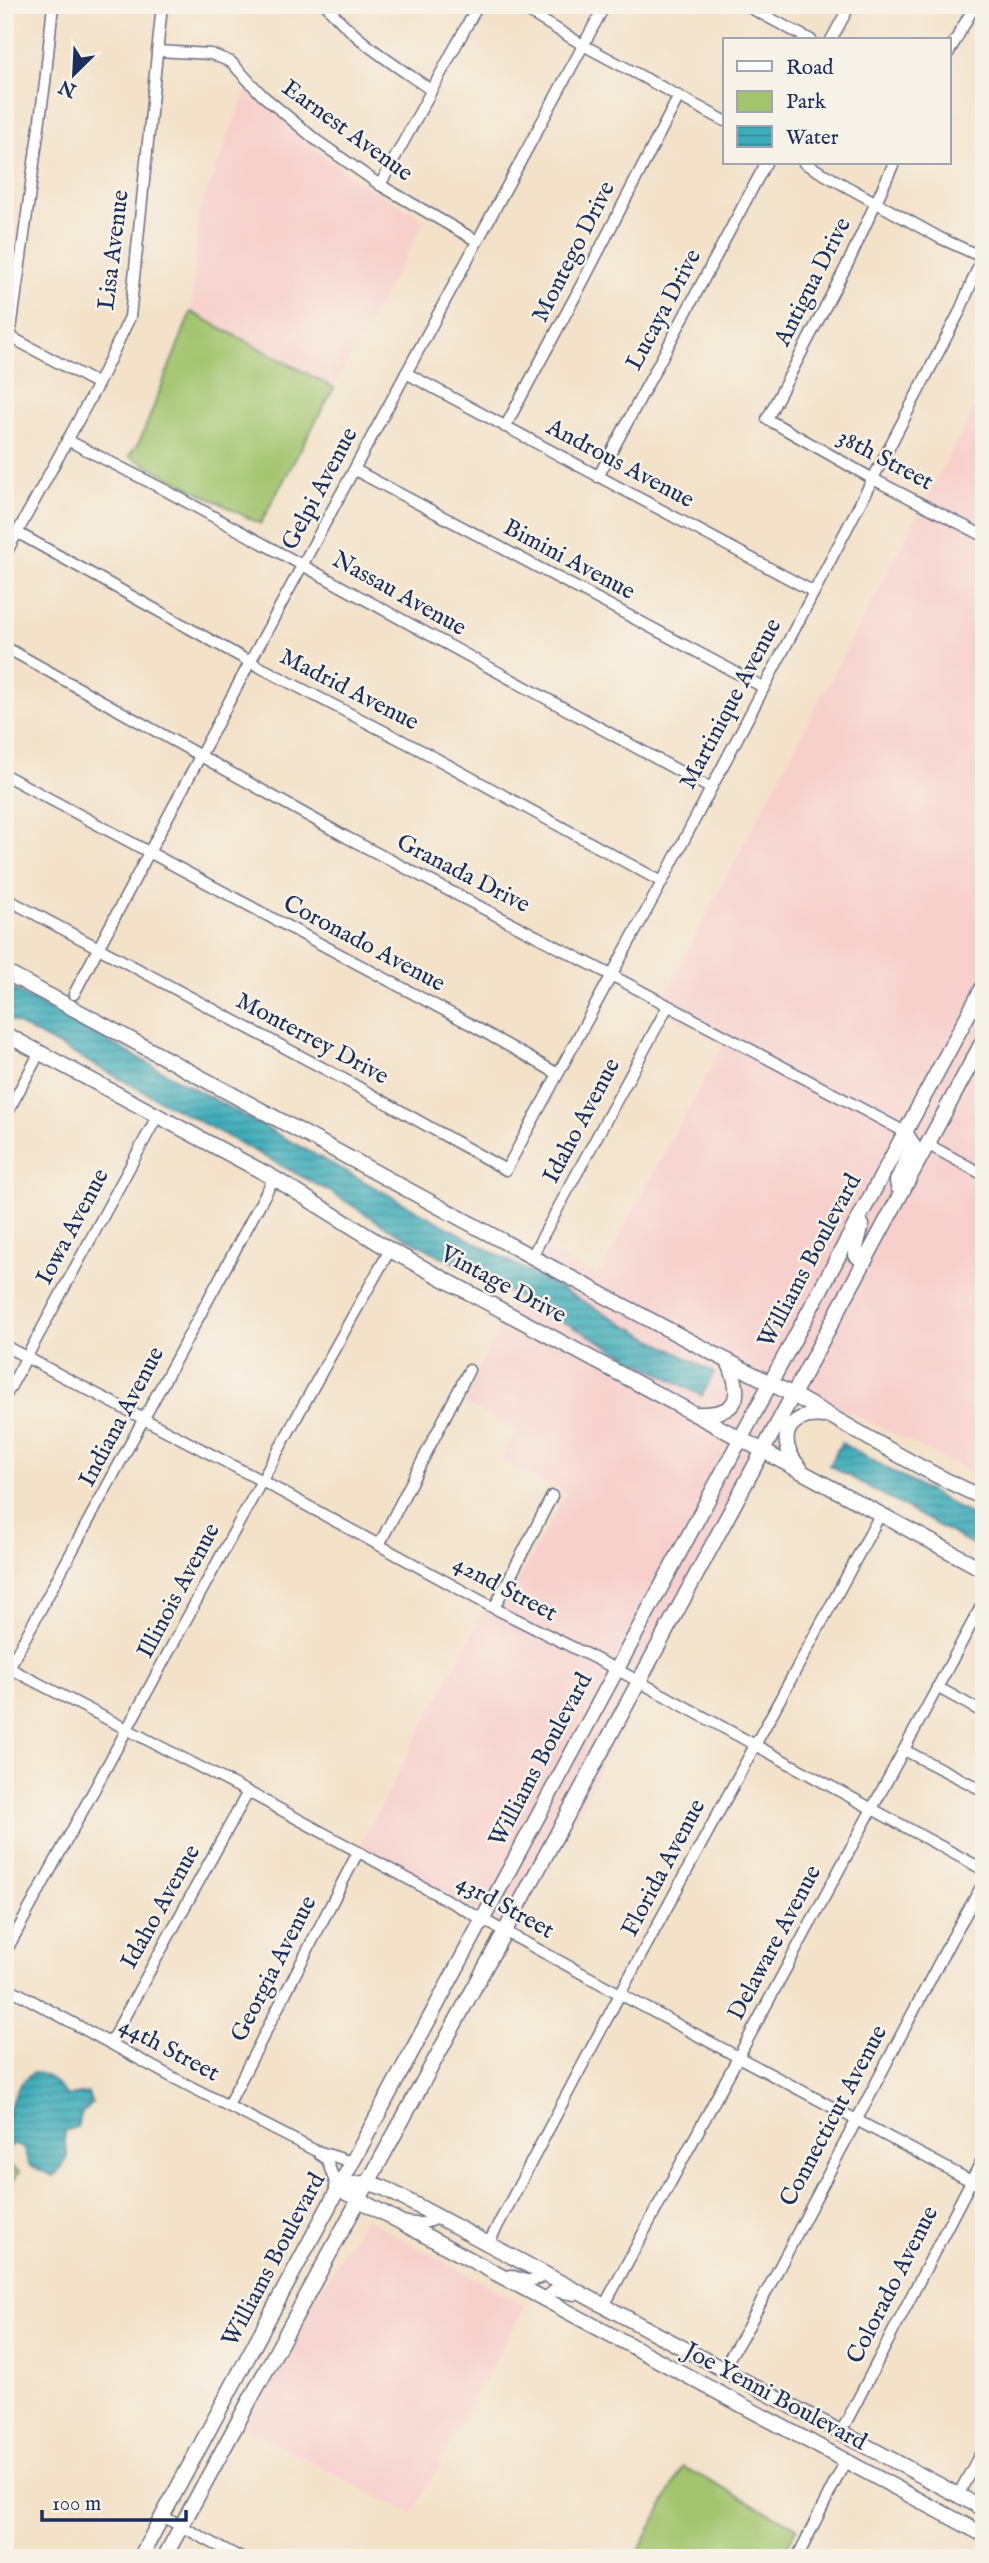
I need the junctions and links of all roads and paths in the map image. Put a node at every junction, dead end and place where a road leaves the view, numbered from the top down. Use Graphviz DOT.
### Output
graph roads {
  1 [pos="53,5"];
  2 [pos="162,5"];
  3 [pos="326,5"];
  4 [pos="478,5"];
  5 [pos="517,5"];
  6 [pos="605,5"];
  7 [pos="745,5"];
  8 [pos="850,5"];
  9 [pos="975,5"];
  10 [pos="807,38"];
  11 [pos="832,38"];
  12 [pos="583,45"];
  13 [pos="950,50"];
  14 [pos="157,51"];
  15 [pos="431,90"];
  16 [pos="679,96"];
  17 [pos="723,120"];
  18 [pos="765,164"];
  19 [pos="806,164"];
  20 [pos="894,164"];
  21 [pos="380,185"];
  22 [pos="877,201"];
  23 [pos="477,241"];
  24 [pos="983,256"];
  25 [pos="7,335"];
  26 [pos="406,373"];
  27 [pos="98,384"];
  28 [pos="767,419"];
  29 [pos="505,427"];
  30 [pos="67,440"];
  31 [pos="355,470"];
  32 [pos="598,477"];
  33 [pos="873,479"];
  34 [pos="18,533"];
  35 [pos="984,536"];
  36 [pos="5,555"];
  37 [pos="303,566"];
  38 [pos="814,592"];
  39 [pos="5,647"];
  40 [pos="250,662"];
  41 [pos="763,687"];
  42 [pos="200,756"];
  43 [pos="5,775"];
  44 [pos="710,788"];
  45 [pos="150,851"];
  46 [pos="662,882"];
  47 [pos="5,898"];
  48 [pos="97,948"];
  49 [pos="5,972"];
  50 [pos="611,975"];
  51 [pos="984,985"];
  52 [pos="74,994"];
  53 [pos="668,1006"];
  54 [pos="5,1034"];
  55 [pos="984,1039"];
  56 [pos="40,1052"];
  57 [pos="558,1074"];
  58 [pos="932,1081"];
  59 [pos="158,1115"];
  60 [pos="5,1117"];
  61 [pos="905,1132"];
  62 [pos="927,1144"];
  63 [pos="506,1170"];
  64 [pos="984,1175"];
  65 [pos="274,1178"];
  66 [pos="877,1184"];
  67 [pos="901,1193"];
  68 [pos="390,1250"];
  69 [pos="532,1256"];
  70 [pos="864,1262"];
  71 [pos="5,1346"];
  72 [pos="26,1357"];
  73 [pos="728,1361"];
  74 [pos="469,1370"];
  75 [pos="770,1383"];
  76 [pos="792,1395"];
  77 [pos="5,1397"];
  78 [pos="695,1414"];
  79 [pos="829,1416"];
  80 [pos="145,1420"];
  81 [pos="740,1438"];
  82 [pos="762,1450"];
  83 [pos="807,1475"];
  84 [pos="262,1481"];
  85 [pos="552,1496"];
  86 [pos="984,1498"];
  87 [pos="880,1514"];
  88 [pos="379,1545"];
  89 [pos="984,1570"];
  90 [pos="984,1601"];
  91 [pos="494,1608"];
  92 [pos="6,1669"];
  93 [pos="616,1669"];
  94 [pos="638,1682"];
  95 [pos="937,1687"];
  96 [pos="984,1713"];
  97 [pos="128,1731"];
  98 [pos="755,1746"];
  99 [pos="904,1750"];
  100 [pos="984,1791"];
  101 [pos="248,1792"];
  102 [pos="872,1809"];
  103 [pos="358,1852"];
  104 [pos="984,1870"];
  105 [pos="984,1882"];
  106 [pos="482,1918"];
  107 [pos="505,1931"];
  108 [pos="5,1953"];
  109 [pos="5,1986"];
  110 [pos="620,1994"];
  111 [pos="110,2043"];
  112 [pos="738,2057"];
  113 [pos="228,2105"];
  114 [pos="857,2119"];
  115 [pos="314,2150"];
  116 [pos="984,2157"];
  117 [pos="352,2162"];
  118 [pos="971,2180"];
  119 [pos="362,2182"];
  120 [pos="984,2188"];
  121 [pos="337,2189"];
  122 [pos="360,2200"];
  123 [pos="439,2217"];
  124 [pos="394,2218"];
  125 [pos="488,2244"];
  126 [pos="484,2266"];
  127 [pos="544,2274"];
  128 [pos="544,2299"];
  129 [pos="601,2304"];
  130 [pos="722,2370"];
  131 [pos="230,2390"];
  132 [pos="719,2392"];
  133 [pos="779,2400"];
  134 [pos="250,2401"];
  135 [pos="216,2417"];
  136 [pos="235,2427"];
  137 [pos="841,2432"];
  138 [pos="984,2446"];
  139 [pos="846,2460"];
  140 [pos="927,2479"];
  141 [pos="958,2495"];
  142 [pos="984,2509"];
  143 [pos="942,2513"];
  144 [pos="162,2516"];
  145 [pos="984,2525"];
  146 [pos="181,2526"];
  147 [pos="984,2535"];
  148 [pos="140,2558"];
  149 [pos="164,2558"];
  150 [pos="241,2558"];
  151 [pos="797,2558"];
  1 -- 25 [label="street"];
  2 -- 14 [label="street, Lisa Avenue"];
  3 -- 15 [label="street"];
  4 -- 15 [label="street"];
  5 -- 12 [label="street"];
  6 -- 12 [label="street, Gelpi Avenue"];
  7 -- 10 [label="street"];
  8 -- 11 [label="street"];
  9 -- 13 [label="street"];
  12 -- 16 [label="street"];
  12 -- 23 [label="street, Gelpi Avenue"];
  14 -- 21 [label="street, Earnest Avenue"];
  14 -- 27 [label="street, Lisa Avenue"];
  15 -- 21 [label="street"];
  16 -- 17 [label="street"];
  16 -- 29 [label="street, Montego Drive"];
  18 -- 32 [label="street, Lucaya Drive"];
  19 -- 22 [label="street"];
  20 -- 22 [label="street, Antigua Drive"];
  21 -- 23 [label="street, Earnest Avenue"];
  22 -- 24 [label="street"];
  22 -- 28 [label="street, Antigua Drive"];
  23 -- 26 [label="street, Gelpi Avenue"];
  24 -- 33 [label="street, Martinique Avenue"];
  25 -- 27 [label="street"];
  26 -- 29 [label="street, Androus Avenue"];
  26 -- 31 [label="street, Gelpi Avenue"];
  27 -- 30 [label="street, Lisa Avenue"];
  28 -- 33 [label="street, 38th Street"];
  29 -- 32 [label="street, Androus Avenue"];
  30 -- 34 [label="street, Lisa Avenue"];
  30 -- 37 [label="street, Nassau Avenue"];
  31 -- 37 [label="street, Gelpi Avenue"];
  31 -- 41 [label="street, Bimini Avenue"];
  32 -- 38 [label="street, Androus Avenue"];
  33 -- 35 [label="street, 38th Street"];
  33 -- 38 [label="street, Martinique Avenue"];
  34 -- 36 [label="street, Lisa Avenue"];
  34 -- 40 [label="street, Madrid Avenue"];
  37 -- 40 [label="street, Gelpi Avenue"];
  37 -- 44 [label="street, Nassau Avenue"];
  38 -- 41 [label="street, Martinique Avenue"];
  39 -- 42 [label="street, Granada Drive"];
  40 -- 42 [label="street, Gelpi Avenue"];
  40 -- 46 [label="street, Madrid Avenue"];
  41 -- 44 [label="street, Martinique Avenue"];
  42 -- 45 [label="street, Gelpi Avenue"];
  42 -- 50 [label="street, Granada Drive"];
  43 -- 45 [label="street, Coronado Avenue"];
  44 -- 46 [label="street, Martinique Avenue"];
  45 -- 48 [label="street, Gelpi Avenue"];
  45 -- 57 [label="street, Coronado Avenue"];
  46 -- 50 [label="street, Martinique Avenue"];
  47 -- 48 [label="street, Monterrey Drive"];
  48 -- 52 [label="street, Gelpi Avenue"];
  48 -- 63 [label="street, Monterrey Drive"];
  49 -- 69 [label="street, Vintage Drive"];
  50 -- 53 [label="street, Granada Drive"];
  50 -- 57 [label="street, Martinique Avenue"];
  51 -- 58 [label="street, Williams Boulevard"];
  53 -- 61 [label="street, Granada Drive"];
  53 -- 69 [label="street, Idaho Avenue"];
  54 -- 56 [label="street, Vintage Drive"];
  55 -- 62 [label="street, Williams Boulevard"];
  56 -- 59 [label="street, Vintage Drive"];
  56 -- 60 [label="street"];
  57 -- 63 [label="street, Martinique Avenue"];
  58 -- 61 [label="street, Williams Boulevard"];
  58 -- 62 [label="street"];
  59 -- 65 [label="street, Vintage Drive"];
  59 -- 72 [label="street, Iowa Avenue"];
  61 -- 66 [label="street, Williams Boulevard"];
  61 -- 67 [label="street"];
  62 -- 64 [label="street"];
  62 -- 67 [label="street, Williams Boulevard"];
  65 -- 68 [label="street, Vintage Drive"];
  65 -- 80 [label="street, Indiana Avenue"];
  66 -- 70 [label="street"];
  66 -- 75 [label="street, Williams Boulevard"];
  67 -- 70 [label="street, Williams Boulevard"];
  68 -- 78 [label="street, Vintage Drive"];
  68 -- 84 [label="street, Illinois Avenue"];
  69 -- 73 [label="street, Vintage Drive"];
  70 -- 76 [label="street, Williams Boulevard"];
  71 -- 72 [label="street, 42nd Street"];
  72 -- 77 [label="street, Iowa Avenue"];
  72 -- 80 [label="street, 42nd Street"];
  73 -- 75 [label="street, Vintage Drive"];
  73 -- 78 [label="street"];
  74 -- 88 [label="street"];
  75 -- 76 [label="street, Vintage Drive"];
  75 -- 81 [label="street, Williams Boulevard"];
  76 -- 79 [label="street, Vintage Drive"];
  76 -- 82 [label="street, Williams Boulevard"];
  78 -- 81 [label="street, Vintage Drive"];
  79 -- 83 [label="street"];
  79 -- 86 [label="street, Vintage Drive"];
  80 -- 84 [label="street, 42nd Street"];
  80 -- 92 [label="street, Indiana Avenue"];
  81 -- 82 [label="street, Vintage Drive"];
  81 -- 93 [label="street, Williams Boulevard"];
  82 -- 83 [label="street, Vintage Drive"];
  82 -- 94 [label="street, Williams Boulevard"];
  83 -- 87 [label="street, Vintage Drive"];
  84 -- 88 [label="street, 42nd Street"];
  84 -- 97 [label="street, Illinois Avenue"];
  85 -- 91 [label="street"];
  87 -- 89 [label="street, Vintage Drive"];
  87 -- 98 [label="street, Florida Avenue"];
  88 -- 91 [label="street, 42nd Street"];
  90 -- 95 [label="street, Delaware Avenue"];
  91 -- 93 [label="street, 42nd Street"];
  92 -- 97 [label="street, 43rd Street"];
  93 -- 94 [label="street, 42nd Street"];
  93 -- 106 [label="street, Williams Boulevard"];
  94 -- 98 [label="street, 42nd Street"];
  94 -- 107 [label="street, Williams Boulevard"];
  95 -- 96 [label="street"];
  95 -- 99 [label="street, Delaware Avenue"];
  97 -- 101 [label="street, 43rd Street"];
  97 -- 108 [label="street, Illinois Avenue"];
  98 -- 102 [label="street, 42nd Street"];
  98 -- 110 [label="street, Florida Avenue"];
  99 -- 100 [label="street"];
  99 -- 102 [label="street, Delaware Avenue"];
  101 -- 103 [label="street, 43rd Street"];
  101 -- 111 [label="street, Idaho Avenue"];
  102 -- 104 [label="street, 42nd Street"];
  102 -- 112 [label="street, Delaware Avenue"];
  103 -- 106 [label="street, 43rd Street"];
  103 -- 113 [label="street, Georgia Avenue"];
  105 -- 114 [label="street, Connecticut Avenue"];
  106 -- 107 [label="street, 43rd Street"];
  106 -- 117 [label="street, Williams Boulevard"];
  107 -- 110 [label="street, 43rd Street"];
  107 -- 119 [label="street, Williams Boulevard"];
  109 -- 111 [label="street, 44th Street"];
  110 -- 112 [label="street, 43rd Street"];
  110 -- 125 [label="street, Florida Avenue"];
  111 -- 113 [label="street, 44th Street"];
  112 -- 114 [label="street, 43rd Street"];
  112 -- 129 [label="street, Delaware Avenue"];
  113 -- 115 [label="street, 44th Street"];
  114 -- 118 [label="street, 43rd Street"];
  114 -- 130 [label="street, Connecticut Avenue"];
  115 -- 117 [label="street, 44th Street"];
  115 -- 121 [label="street, 44th Street"];
  116 -- 118 [label="street, Colorado Avenue"];
  117 -- 119 [label="street"];
  117 -- 121 [label="street, Williams Boulevard"];
  118 -- 120 [label="street, 43rd Street"];
  118 -- 137 [label="street, Colorado Avenue"];
  119 -- 121 [label="street"];
  119 -- 122 [label="street, Williams Boulevard"];
  119 -- 123 [label="street, Joe Yenni Boulevard"];
  121 -- 122 [label="street, Joe Yenni Boulevard"];
  121 -- 131 [label="street, Williams Boulevard"];
  122 -- 124 [label="street, Joe Yenni Boulevard"];
  122 -- 134 [label="street, Williams Boulevard"];
  123 -- 124 [label="street, Joe Yenni Boulevard"];
  123 -- 125 [label="street, Joe Yenni Boulevard"];
  124 -- 126 [label="street, Joe Yenni Boulevard"];
  125 -- 127 [label="street, Joe Yenni Boulevard"];
  126 -- 127 [label="street, Joe Yenni Boulevard"];
  126 -- 128 [label="street, Joe Yenni Boulevard"];
  127 -- 129 [label="street, Joe Yenni Boulevard"];
  128 -- 129 [label="street, Joe Yenni Boulevard"];
  128 -- 132 [label="street, Joe Yenni Boulevard"];
  129 -- 130 [label="street, Joe Yenni Boulevard"];
  130 -- 133 [label="street, Joe Yenni Boulevard"];
  131 -- 134 [label="street"];
  131 -- 135 [label="street, Williams Boulevard"];
  132 -- 133 [label="street"];
  132 -- 139 [label="street, Joe Yenni Boulevard"];
  133 -- 137 [label="street, Joe Yenni Boulevard"];
  134 -- 136 [label="street, Williams Boulevard"];
  135 -- 136 [label="street"];
  135 -- 144 [label="street, Williams Boulevard"];
  136 -- 146 [label="street, Williams Boulevard"];
  137 -- 140 [label="street, Joe Yenni Boulevard"];
  138 -- 141 [label="street"];
  139 -- 140 [label="street"];
  139 -- 143 [label="street, Joe Yenni Boulevard"];
  139 -- 151 [label="street"];
  140 -- 141 [label="street, Joe Yenni Boulevard"];
  141 -- 142 [label="street, Joe Yenni Boulevard"];
  143 -- 145 [label="street"];
  143 -- 147 [label="street, Joe Yenni Boulevard"];
  144 -- 146 [label="street"];
  144 -- 148 [label="street, Williams Boulevard"];
  146 -- 149 [label="street, Williams Boulevard"];
  146 -- 150 [label="street"];
}
